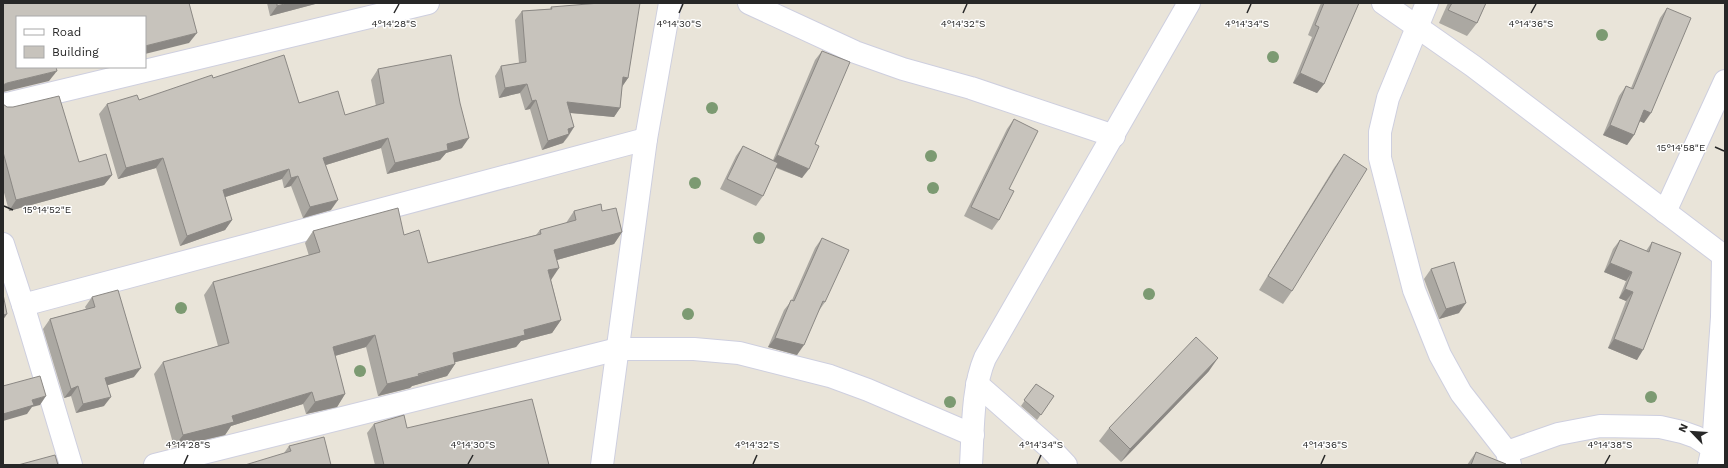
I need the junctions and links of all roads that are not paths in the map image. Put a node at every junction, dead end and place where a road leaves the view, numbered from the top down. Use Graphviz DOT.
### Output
graph roads {
  1 [pos="428,3"];
  2 [pos="670,3"];
  3 [pos="749,3"];
  4 [pos="1189,3"];
  5 [pos="1383,3"];
  6 [pos="1427,3"];
  7 [pos="1417,27"];
  8 [pos="1725,81"];
  9 [pos="3,105"];
  10 [pos="1114,136"];
  11 [pos="646,139"];
  12 [pos="1665,212"];
  13 [pos="3,244"];
  14 [pos="1724,257"];
  15 [pos="23,305"];
  16 [pos="618,349"];
  17 [pos="977,384"];
  18 [pos="973,435"];
  19 [pos="1715,456"];
  20 [pos="1509,458"];
  21 [pos="71,465"];
  22 [pos="155,465"];
  23 [pos="602,465"];
  24 [pos="971,465"];
  25 [pos="1066,465"];
  1 -- 9 [label="street"];
  2 -- 11 [label="street"];
  3 -- 10 [label="street"];
  4 -- 10 [label="street"];
  5 -- 7 [label="street"];
  6 -- 7 [label="street"];
  7 -- 12 [label="street"];
  7 -- 20 [label="street"];
  8 -- 12 [label="street"];
  10 -- 17 [label="street"];
  11 -- 15 [label="street"];
  11 -- 16 [label="street"];
  12 -- 14 [label="street"];
  13 -- 15 [label="street"];
  14 -- 19 [label="street"];
  15 -- 21 [label="street"];
  16 -- 18 [label="street"];
  16 -- 22 [label="street"];
  16 -- 23 [label="street"];
  17 -- 18 [label="street"];
  17 -- 25 [label="street"];
  18 -- 24 [label="street"];
  19 -- 20 [label="street"];
}
